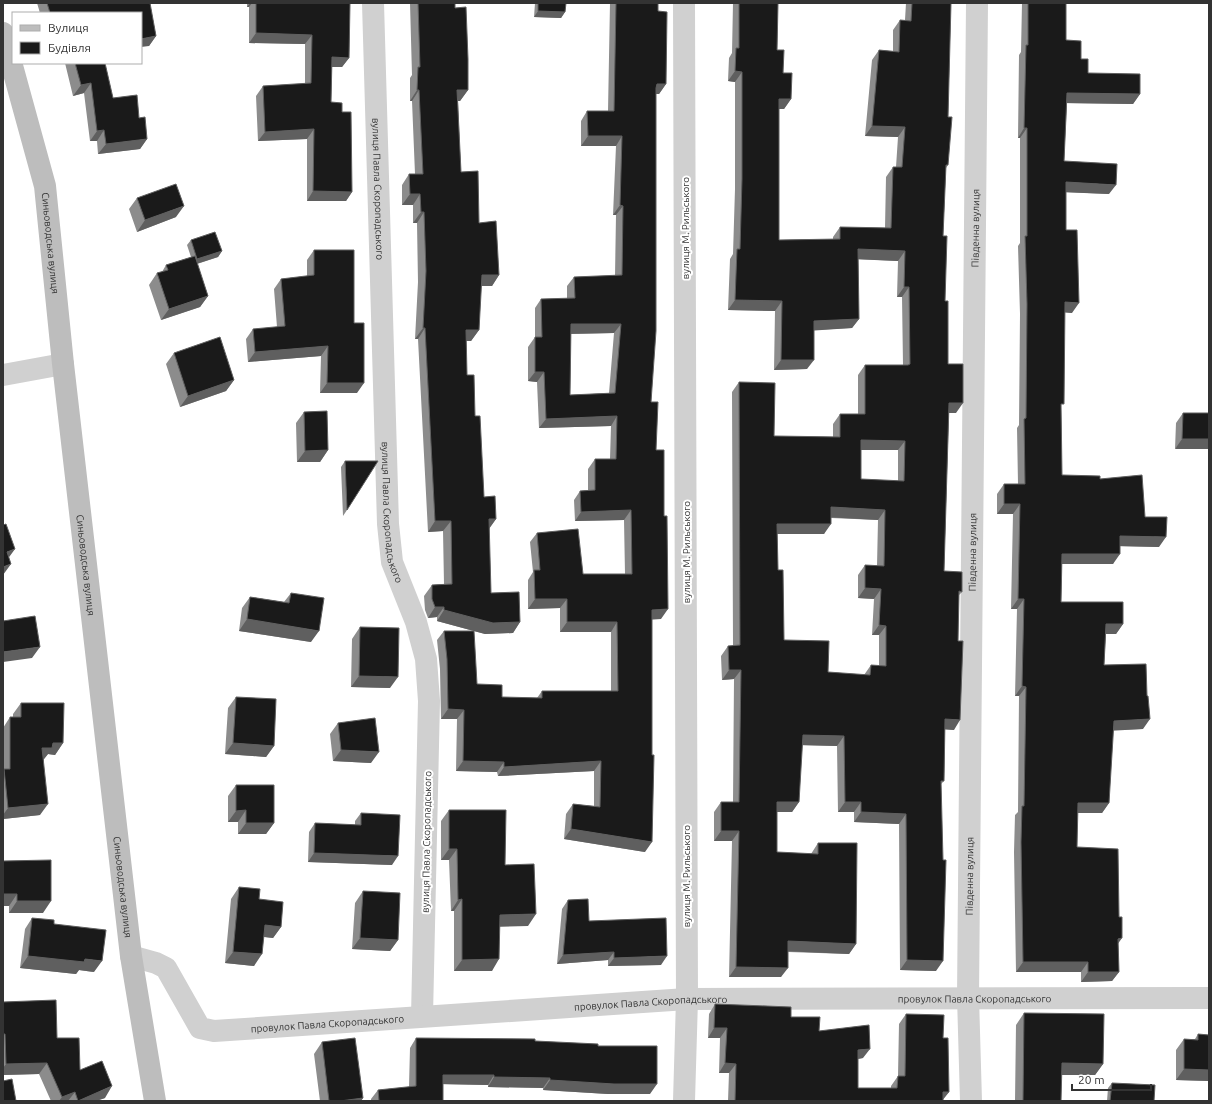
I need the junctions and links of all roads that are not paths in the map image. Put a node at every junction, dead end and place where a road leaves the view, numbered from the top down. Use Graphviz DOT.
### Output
graph roads {
  1 [pos="373,3"];
  2 [pos="684,3"];
  3 [pos="977,3"];
  4 [pos="3,33"];
  5 [pos="63,364"];
  6 [pos="3,375"];
  7 [pos="131,956"];
  8 [pos="968,997"];
  9 [pos="1209,998"];
  10 [pos="687,999"];
  11 [pos="422,1016"];
  12 [pos="155,1101"];
  13 [pos="684,1101"];
  14 [pos="971,1101"];
  1 -- 11 [label="street, вулиця Павла Скоропадського"];
  2 -- 10 [label="street, вулиця М. Рильського"];
  3 -- 8 [label="street, Південна вулиця"];
  4 -- 5 [label="street, Синьоводська вулиця"];
  5 -- 6 [label="street"];
  5 -- 7 [label="street, Синьоводська вулиця"];
  7 -- 11 [label="street, провулок Павла Скоропадського"];
  7 -- 12 [label="street, Синьоводська вулиця"];
  8 -- 9 [label="street, провулок Павла Скоропадського"];
  8 -- 10 [label="street, провулок Павла Скоропадського"];
  8 -- 14 [label="street, Південна вулиця"];
  10 -- 11 [label="street, провулок Павла Скоропадського"];
  10 -- 13 [label="street, вулиця М. Рильського"];
}
